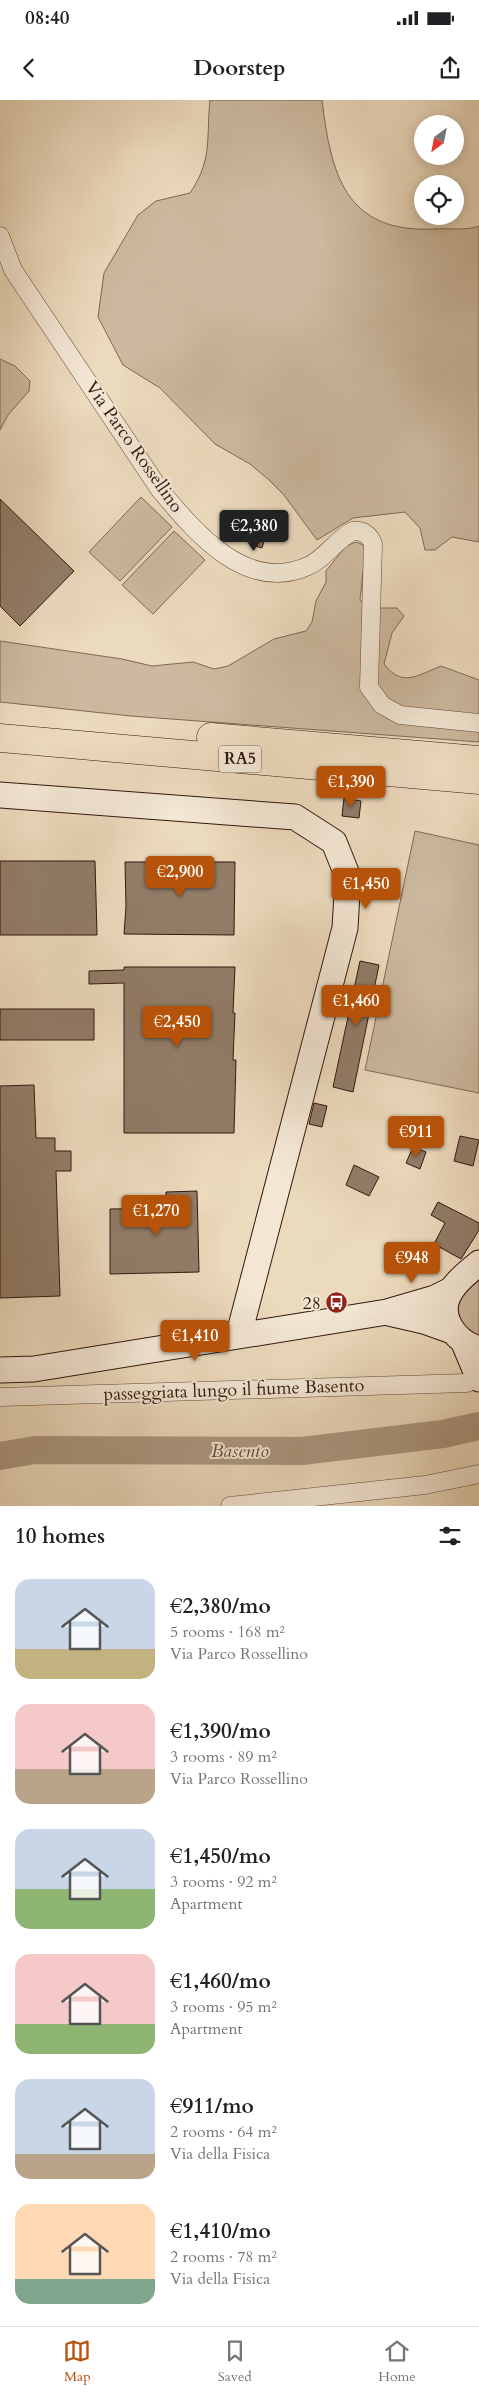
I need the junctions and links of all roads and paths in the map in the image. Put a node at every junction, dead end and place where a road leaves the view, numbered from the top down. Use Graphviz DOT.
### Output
graph roads {
  1 [pos="0,236"];
  2 [pos="0,720"];
  3 [pos="479,723"];
  4 [pos="0,738"];
  5 [pos="479,760"];
  6 [pos="479,780"];
  7 [pos="0,795"];
  8 [pos="479,1263"];
  9 [pos="451,1290"];
  10 [pos="387,1312"];
  11 [pos="239,1334"];
  12 [pos="465,1341"];
  13 [pos="0,1370"];
  14 [pos="473,1381"];
  15 [pos="0,1397"];
  16 [pos="479,1474"];
  17 [pos="230,1506"];
  1 -- 3 [label="street, Via Parco Rossellino"];
  2 -- 5 [label="highway, RA5"];
  4 -- 6 [label="highway, RA5"];
  7 -- 11 [label="street"];
  8 -- 9 [label="street"];
  9 -- 10 [label="street"];
  9 -- 12 [label="street"];
  10 -- 11 [label="street"];
  10 -- 12 [label="street"];
  11 -- 13 [label="street"];
  12 -- 14 [label="street"];
  14 -- 15 [label="street, passeggiata lungo il fiume Basento"];
  16 -- 17 [label="street"];
}
